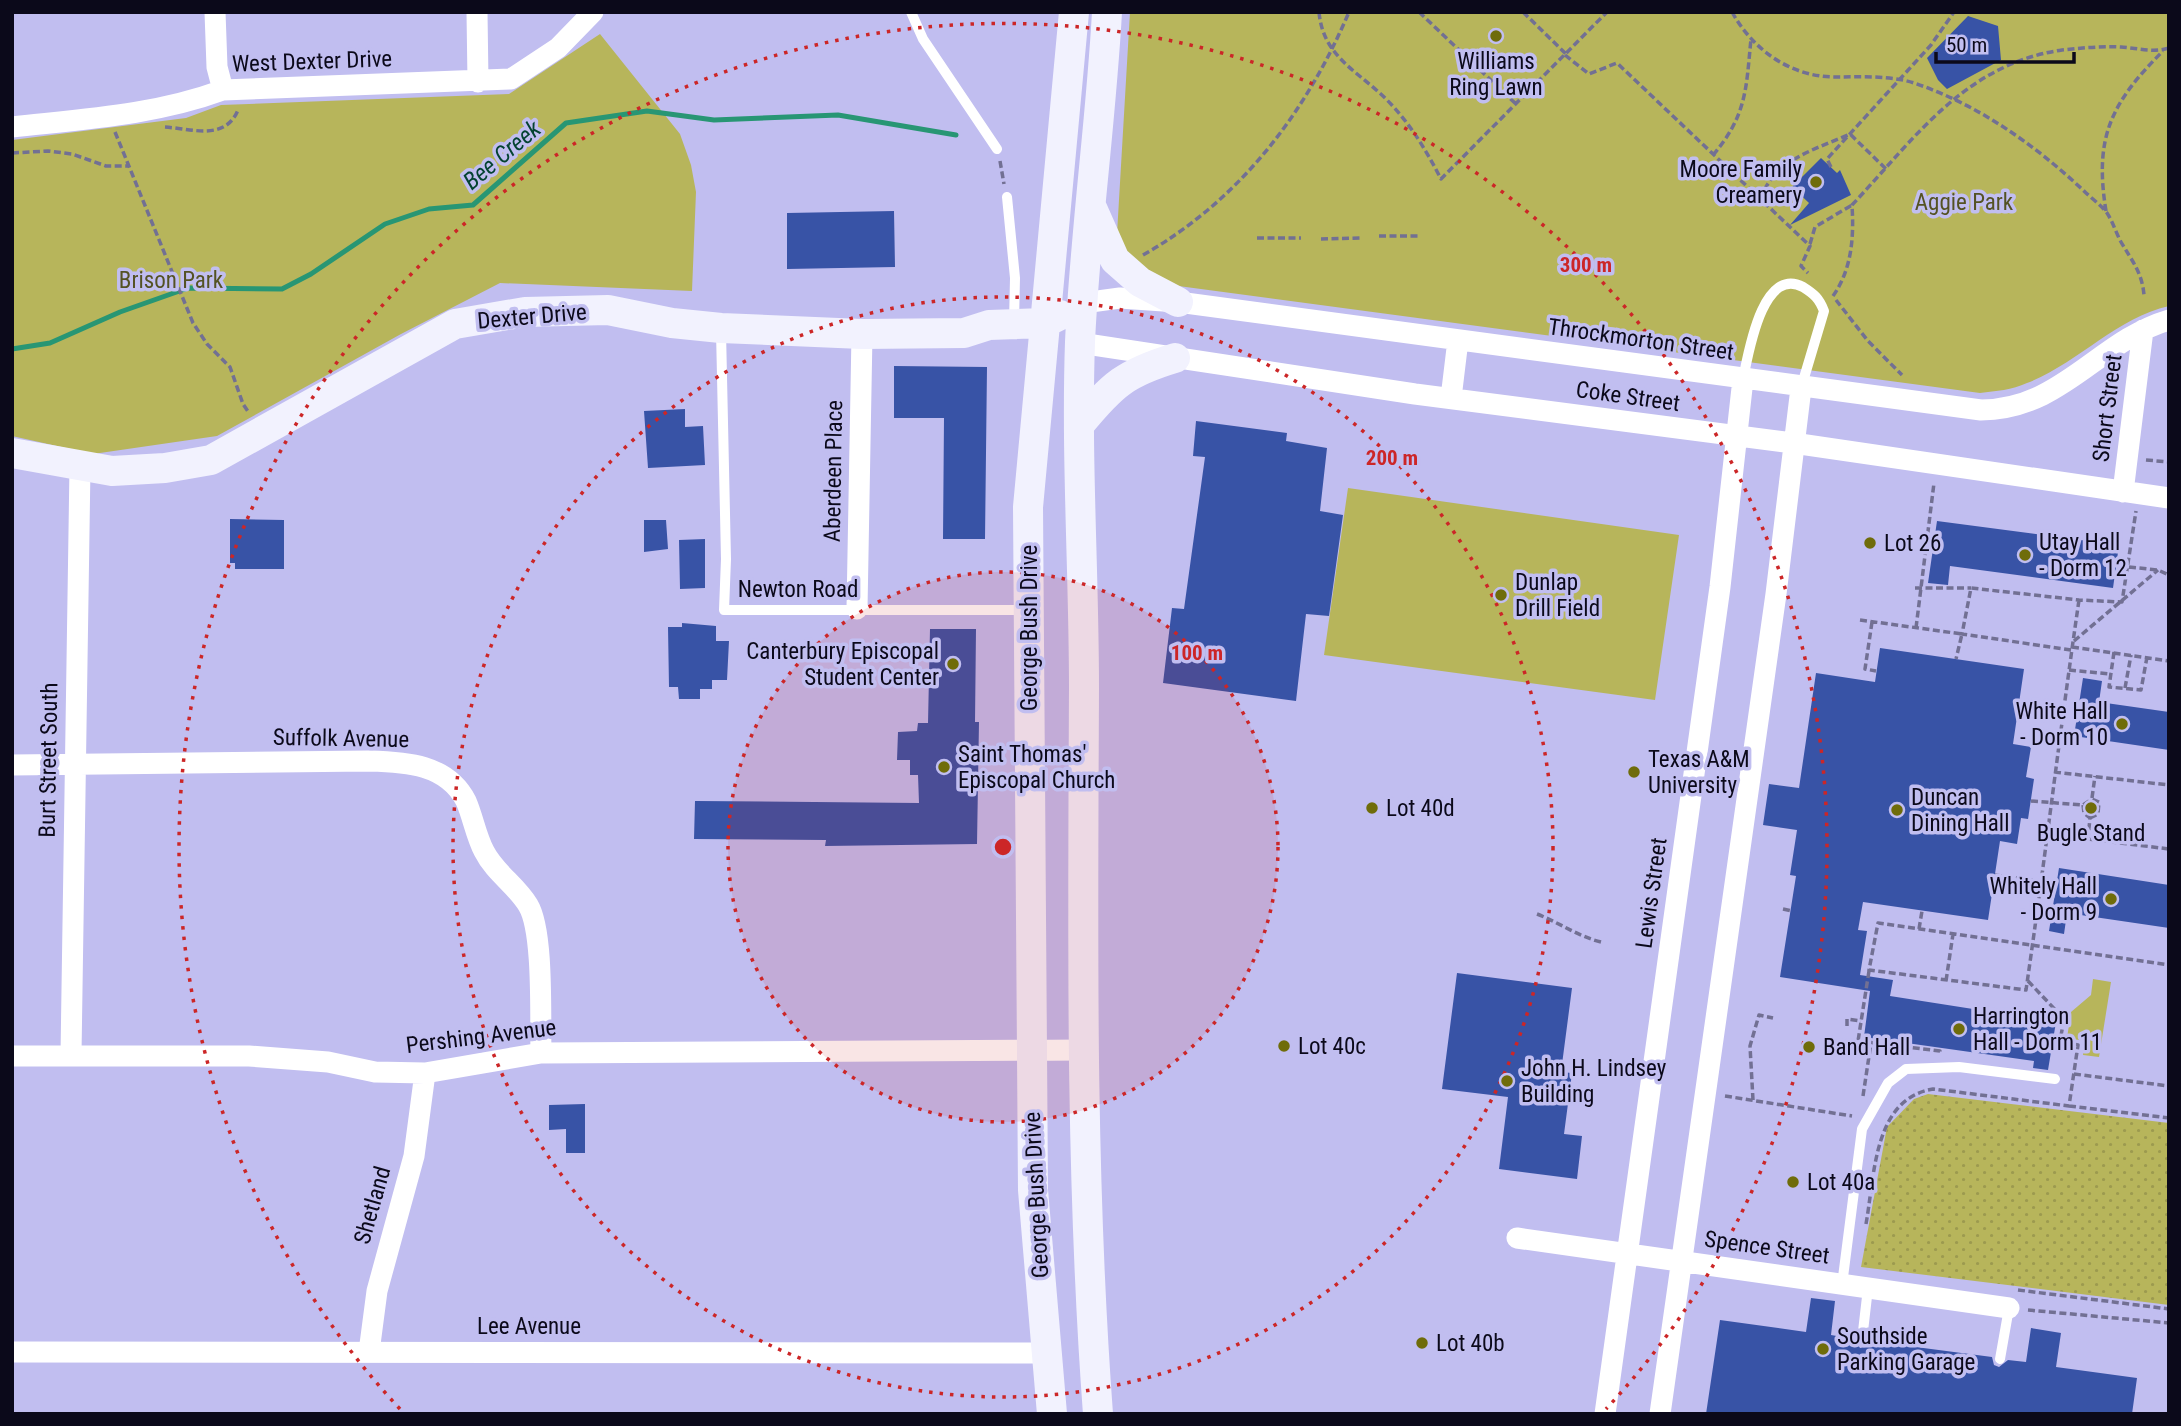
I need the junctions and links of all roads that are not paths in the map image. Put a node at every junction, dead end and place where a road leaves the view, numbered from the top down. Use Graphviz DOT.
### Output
graph roads {
  1 [pos="215,12"];
  2 [pos="477,12"];
  3 [pos="593,12"];
  4 [pos="911,12"];
  5 [pos="1074,12"];
  6 [pos="1107,12"];
  7 [pos="478,82"];
  8 [pos="229,90"];
  9 [pos="12,127"];
  10 [pos="997,149"];
  11 [pos="1007,197"];
  12 [pos="1091,207"];
  13 [pos="1178,302"];
  14 [pos="1083,303"];
  15 [pos="2169,320"];
  16 [pos="1044,323"];
  17 [pos="1014,324"];
  18 [pos="721,328"];
  19 [pos="2143,330"];
  20 [pos="862,334"];
  21 [pos="1458,340"];
  22 [pos="1080,344"];
  23 [pos="1175,358"];
  24 [pos="1743,379"];
  25 [pos="1801,387"];
  26 [pos="1451,398"];
  27 [pos="1080,424"];
  28 [pos="1735,438"];
  29 [pos="1793,443"];
  30 [pos="12,453"];
  31 [pos="80,466"];
  32 [pos="2131,497"];
  33 [pos="2169,498"];
  34 [pos="857,609"];
  35 [pos="1028,610"];
  36 [pos="12,765"];
  37 [pos="74,765"];
  38 [pos="1030,1049"];
  39 [pos="1084,1050"];
  40 [pos="541,1053"];
  41 [pos="71,1055"];
  42 [pos="12,1056"];
  43 [pos="425,1073"];
  44 [pos="2055,1079"];
  45 [pos="1517,1238"];
  46 [pos="1626,1254"];
  47 [pos="1681,1262"];
  48 [pos="1842,1285"];
  49 [pos="1868,1288"];
  50 [pos="2008,1298"];
  51 [pos="1862,1340"];
  52 [pos="12,1352"];
  53 [pos="369,1352"];
  54 [pos="1045,1353"];
  55 [pos="2000,1359"];
  56 [pos="1098,1413"];
  57 [pos="1052,1414"];
  58 [pos="1605,1414"];
  59 [pos="1660,1414"];
  1 -- 8 [label="street"];
  2 -- 7 [label="street"];
  3 -- 7 [label="street, West Dexter Drive"];
  4 -- 10 [label="lane"];
  5 -- 16 [label="main road, George Bush Drive"];
  6 -- 12 [label="main road, George Bush Drive"];
  7 -- 8 [label="street, West Dexter Drive"];
  8 -- 9 [label="street, West Dexter Drive"];
  11 -- 17 [label="lane"];
  12 -- 13 [label="main road"];
  12 -- 14 [label="main road, George Bush Drive"];
  13 -- 14 [label="street, Throckmorton Street"];
  13 -- 21 [label="street, Throckmorton Street"];
  14 -- 16 [label="main road"];
  14 -- 22 [label="main road, George Bush Drive"];
  15 -- 19 [label="street, Throckmorton Street"];
  16 -- 17 [label="main road, Dexter Drive"];
  16 -- 22 [label="main road"];
  16 -- 35 [label="main road, George Bush Drive"];
  17 -- 20 [label="main road, Dexter Drive"];
  18 -- 20 [label="main road, Dexter Drive"];
  18 -- 31 [label="main road, Dexter Drive"];
  18 -- 34 [label="lane, Newton Road"];
  19 -- 25 [label="street, Throckmorton Street"];
  19 -- 32 [label="street, Short Street"];
  20 -- 34 [label="street, Aberdeen Place"];
  21 -- 24 [label="street, Throckmorton Street"];
  21 -- 26 [label="street"];
  22 -- 23 [label="street, Coke Street"];
  22 -- 27 [label="main road, George Bush Drive"];
  23 -- 26 [label="street, Coke Street"];
  23 -- 27 [label="main road"];
  24 -- 25 [label="street, Throckmorton Street"];
  24 -- 25 [label="lane"];
  24 -- 28 [label="street, Lewis Street"];
  25 -- 29 [label="street"];
  26 -- 28 [label="street, Coke Street"];
  27 -- 39 [label="main road, George Bush Drive"];
  28 -- 29 [label="street, Coke Street"];
  28 -- 46 [label="street, Lewis Street"];
  29 -- 32 [label="street, Coke Street"];
  29 -- 47 [label="street"];
  30 -- 31 [label="main road, Dexter Drive"];
  31 -- 37 [label="street, Burt Street South"];
  32 -- 33 [label="street, Coke Street"];
  34 -- 35 [label="lane, Newton Road"];
  35 -- 38 [label="main road, George Bush Drive"];
  36 -- 37 [label="street, Suffolk Avenue"];
  37 -- 40 [label="street, Suffolk Avenue"];
  37 -- 41 [label="street, Burt Street South"];
  38 -- 39 [label="street, Pershing Avenue"];
  38 -- 40 [label="street, Pershing Avenue"];
  38 -- 54 [label="main road, George Bush Drive"];
  39 -- 56 [label="main road, George Bush Drive"];
  40 -- 43 [label="street, Pershing Avenue"];
  41 -- 42 [label="street, Pershing Avenue"];
  41 -- 43 [label="street, Pershing Avenue"];
  43 -- 53 [label="street, Shetland"];
  44 -- 48 [label="lane"];
  45 -- 46 [label="street, Spence Street"];
  46 -- 47 [label="street, Spence Street"];
  46 -- 58 [label="street, Lewis Street"];
  47 -- 48 [label="street, Spence Street"];
  47 -- 59 [label="street"];
  48 -- 49 [label="street, Spence Street"];
  49 -- 50 [label="street, Spence Street"];
  49 -- 51 [label="lane"];
  50 -- 55 [label="lane"];
  52 -- 53 [label="street, Lee Avenue"];
  53 -- 54 [label="street, Lee Avenue"];
  54 -- 57 [label="main road, George Bush Drive"];
}
